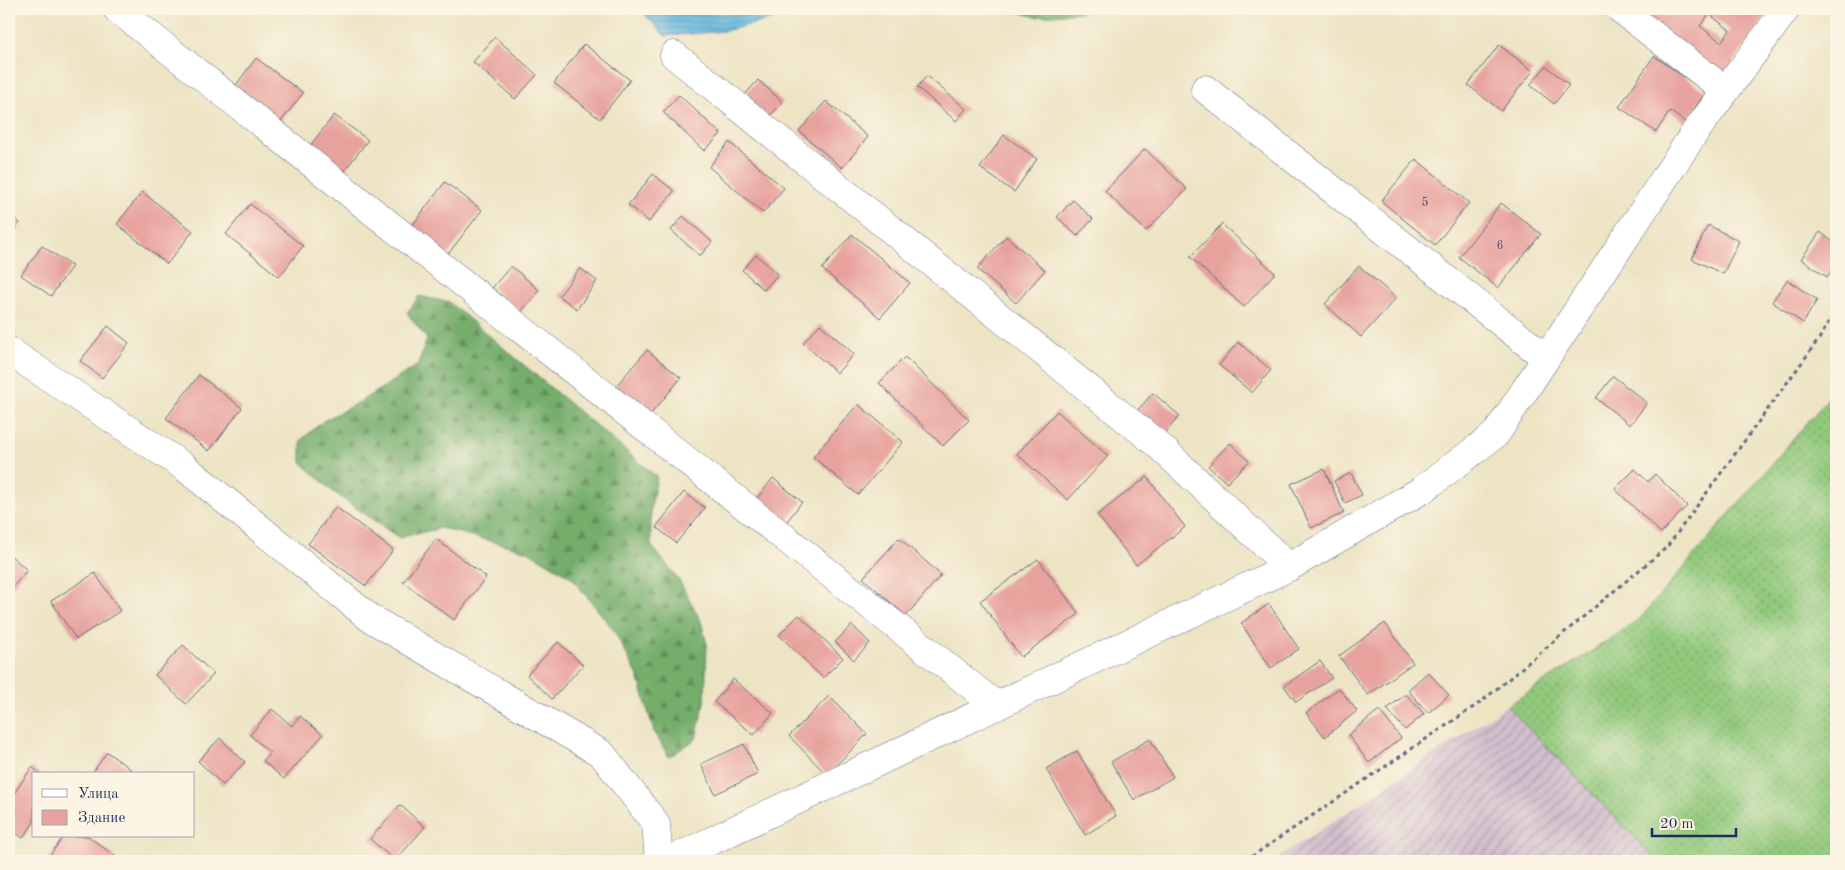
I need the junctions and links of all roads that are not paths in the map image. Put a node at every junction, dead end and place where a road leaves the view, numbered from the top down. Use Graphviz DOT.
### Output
graph roads {
  1 [pos="117,9"];
  2 [pos="1620,9"];
  3 [pos="1786,9"];
  4 [pos="674,55"];
  5 [pos="1205,89"];
  6 [pos="1726,91"];
  7 [pos="9,351"];
  8 [pos="1546,358"];
  9 [pos="1289,567"];
  10 [pos="997,706"];
  11 [pos="658,861"];
  12 [pos="669,861"];
  1 -- 10 [label="street"];
  2 -- 6 [label="street"];
  3 -- 6 [label="street"];
  4 -- 9 [label="street"];
  5 -- 8 [label="street"];
  6 -- 8 [label="street"];
  7 -- 11 [label="street"];
  8 -- 9 [label="street"];
  9 -- 10 [label="street"];
  10 -- 12 [label="street"];
}
